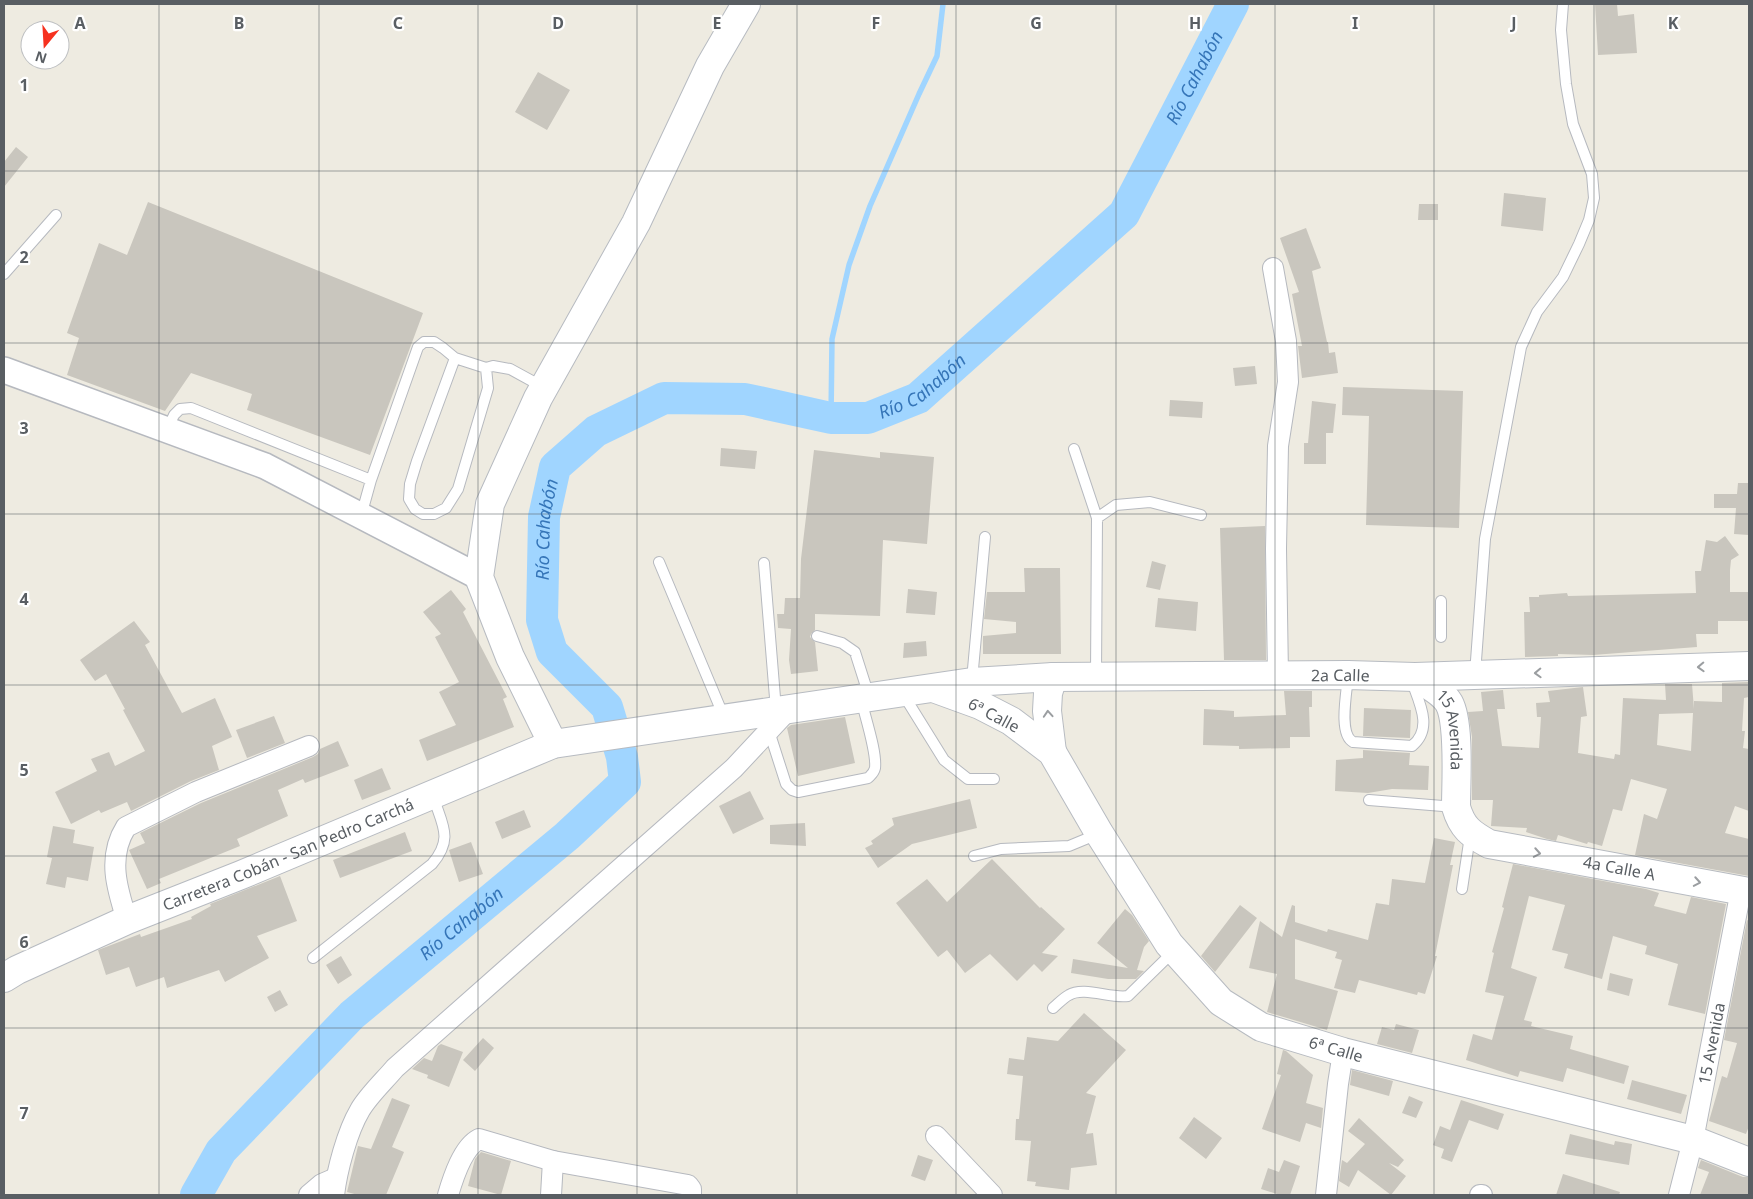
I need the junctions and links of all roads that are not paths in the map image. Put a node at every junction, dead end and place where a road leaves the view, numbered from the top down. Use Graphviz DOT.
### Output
graph roads {
  1 [pos="746,4"];
  2 [pos="1563,4"];
  3 [pos="56,215"];
  4 [pos="1273,268"];
  5 [pos="4,274"];
  6 [pos="456,358"];
  7 [pos="486,368"];
  8 [pos="4,370"];
  9 [pos="544,387"];
  10 [pos="167,430"];
  11 [pos="1074,450"];
  12 [pos="371,480"];
  13 [pos="1201,515"];
  14 [pos="361,516"];
  15 [pos="1097,518"];
  16 [pos="984,537"];
  17 [pos="659,562"];
  18 [pos="764,563"];
  19 [pos="479,577"];
  20 [pos="1441,601"];
  21 [pos="817,636"];
  22 [pos="1441,637"];
  23 [pos="1749,666"];
  24 [pos="1348,675"];
  25 [pos="1475,675"];
  26 [pos="1278,676"];
  27 [pos="1413,677"];
  28 [pos="1053,678"];
  29 [pos="1096,678"];
  30 [pos="972,682"];
  31 [pos="932,687"];
  32 [pos="902,692"];
  33 [pos="865,698"];
  34 [pos="778,717"];
  35 [pos="724,718"];
  36 [pos="565,742"];
  37 [pos="309,746"];
  38 [pos="1052,752"];
  39 [pos="994,779"];
  40 [pos="432,795"];
  41 [pos="1369,800"];
  42 [pos="1456,807"];
  43 [pos="1099,833"];
  44 [pos="1480,839"];
  45 [pos="974,856"];
  46 [pos="1462,889"];
  47 [pos="1745,891"];
  48 [pos="126,920"];
  49 [pos="1175,950"];
  50 [pos="313,958"];
  51 [pos="8,973"];
  52 [pos="1053,1008"];
  53 [pos="1343,1052"];
  54 [pos="936,1136"];
  55 [pos="1693,1140"];
  56 [pos="553,1161"];
  57 [pos="1749,1162"];
  58 [pos="335,1187"];
  59 [pos="308,1195"];
  60 [pos="448,1195"];
  61 [pos="551,1195"];
  62 [pos="691,1195"];
  63 [pos="992,1195"];
  64 [pos="1326,1195"];
  65 [pos="1679,1195"];
  1 -- 9 [label="main road"];
  2 -- 25 [label="lane"];
  3 -- 5 [label="lane"];
  4 -- 26 [label="street"];
  6 -- 7 [label="lane"];
  6 -- 7 [label="lane"];
  6 -- 12 [label="lane"];
  7 -- 9 [label="lane"];
  8 -- 10 [label="street"];
  9 -- 19 [label="main road"];
  10 -- 12 [label="lane"];
  10 -- 14 [label="street"];
  11 -- 15 [label="lane"];
  12 -- 14 [label="lane"];
  13 -- 15 [label="lane"];
  14 -- 19 [label="street"];
  15 -- 29 [label="lane"];
  16 -- 30 [label="lane"];
  17 -- 35 [label="lane"];
  18 -- 34 [label="lane"];
  19 -- 36 [label="main road"];
  20 -- 22 [label="lane"];
  21 -- 33 [label="lane"];
  23 -- 25 [label="main road, 2a Calle, one-way"];
  24 -- 26 [label="main road, 2a Calle"];
  24 -- 27 [label="main road, 2a Calle"];
  24 -- 27 [label="lane"];
  25 -- 27 [label="main road, 2a Calle"];
  26 -- 29 [label="main road, 2a Calle"];
  27 -- 42 [label="main road, 15 Avenida"];
  28 -- 29 [label="main road, 2a Calle"];
  28 -- 30 [label="main road, 2a Calle"];
  38 -- 28 [label="main road, 6ª Calle, one-way"];
  30 -- 31 [label="main road, 2a Calle"];
  31 -- 32 [label="main road, 2a Calle"];
  31 -- 38 [label="main road, 6ª Calle"];
  32 -- 33 [label="main road, 2a Calle"];
  32 -- 39 [label="lane"];
  33 -- 34 [label="main road, 2a Calle"];
  33 -- 34 [label="lane"];
  34 -- 35 [label="main road, 2a Calle"];
  34 -- 58 [label="street"];
  35 -- 36 [label="main road, Carretera Cobán - San Pedro Carchá"];
  36 -- 40 [label="main road, Carretera Cobán - San Pedro Carchá"];
  37 -- 48 [label="street"];
  38 -- 43 [label="main road, 6ª Calle"];
  40 -- 48 [label="main road, Carretera Cobán - San Pedro Carchá"];
  40 -- 50 [label="lane"];
  41 -- 42 [label="lane"];
  42 -- 44 [label="main road, 15 Avenida"];
  43 -- 45 [label="lane"];
  43 -- 49 [label="main road, 6ª Calle"];
  44 -- 46 [label="lane"];
  44 -- 47 [label="main road, 4a Calle A, one-way"];
  47 -- 55 [label="street, 15 Avenida"];
  48 -- 51 [label="main road, Carretera Cobán - San Pedro Carchá"];
  49 -- 52 [label="lane"];
  49 -- 53 [label="main road, 6ª Calle"];
  53 -- 55 [label="main road, 6ª Calle"];
  53 -- 64 [label="street"];
  54 -- 63 [label="street"];
  55 -- 57 [label="main road, 6ª Calle"];
  55 -- 65 [label="street, 15 Avenida"];
  56 -- 60 [label="street"];
  56 -- 61 [label="street"];
  56 -- 62 [label="street"];
  58 -- 59 [label="street"];
}
